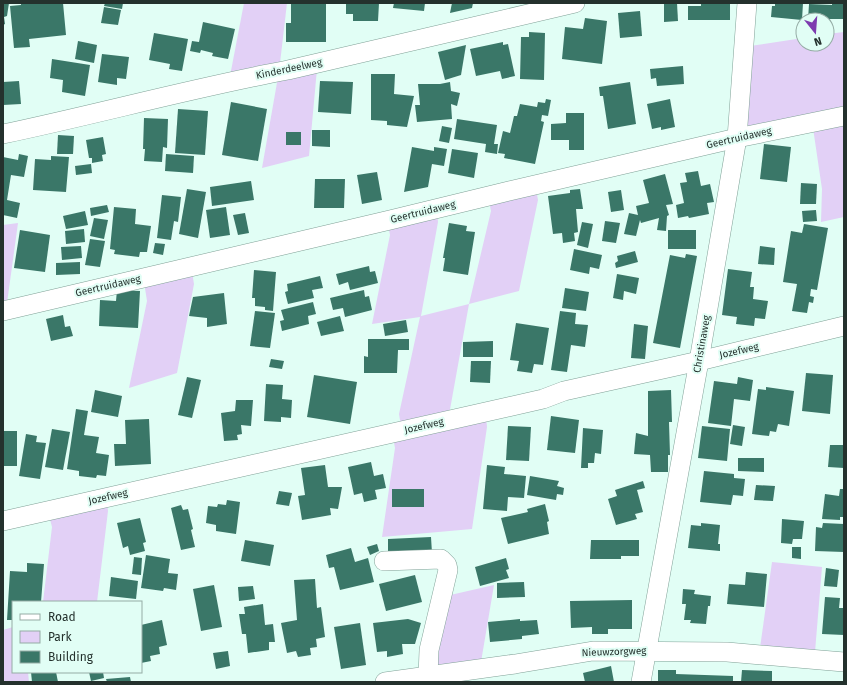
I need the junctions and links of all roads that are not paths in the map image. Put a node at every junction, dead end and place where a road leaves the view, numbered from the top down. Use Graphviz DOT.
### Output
graph roads {
  1 [pos="575,3"];
  2 [pos="747,3"];
  3 [pos="844,116"];
  4 [pos="3,134"];
  5 [pos="737,138"];
  6 [pos="3,311"];
  7 [pos="844,326"];
  8 [pos="699,361"];
  9 [pos="3,521"];
  10 [pos="384,561"];
  11 [pos="646,651"];
  12 [pos="844,662"];
  13 [pos="428,677"];
  14 [pos="385,682"];
  15 [pos="641,682"];
  1 -- 4 [label="street, Kinderdeelweg"];
  2 -- 5 [label="street, Christinaweg"];
  3 -- 5 [label="street, Geertruidaweg"];
  5 -- 6 [label="street, Geertruidaweg"];
  5 -- 8 [label="street, Christinaweg"];
  7 -- 8 [label="street, Jozefweg"];
  8 -- 9 [label="street, Jozefweg"];
  8 -- 11 [label="street, Christinaweg"];
  10 -- 13 [label="street"];
  11 -- 12 [label="street, Nieuwzorgweg"];
  11 -- 13 [label="street, Nieuwzorgweg"];
  11 -- 15 [label="street, Christinaweg"];
  13 -- 14 [label="street, Nieuwzorgweg"];
}
